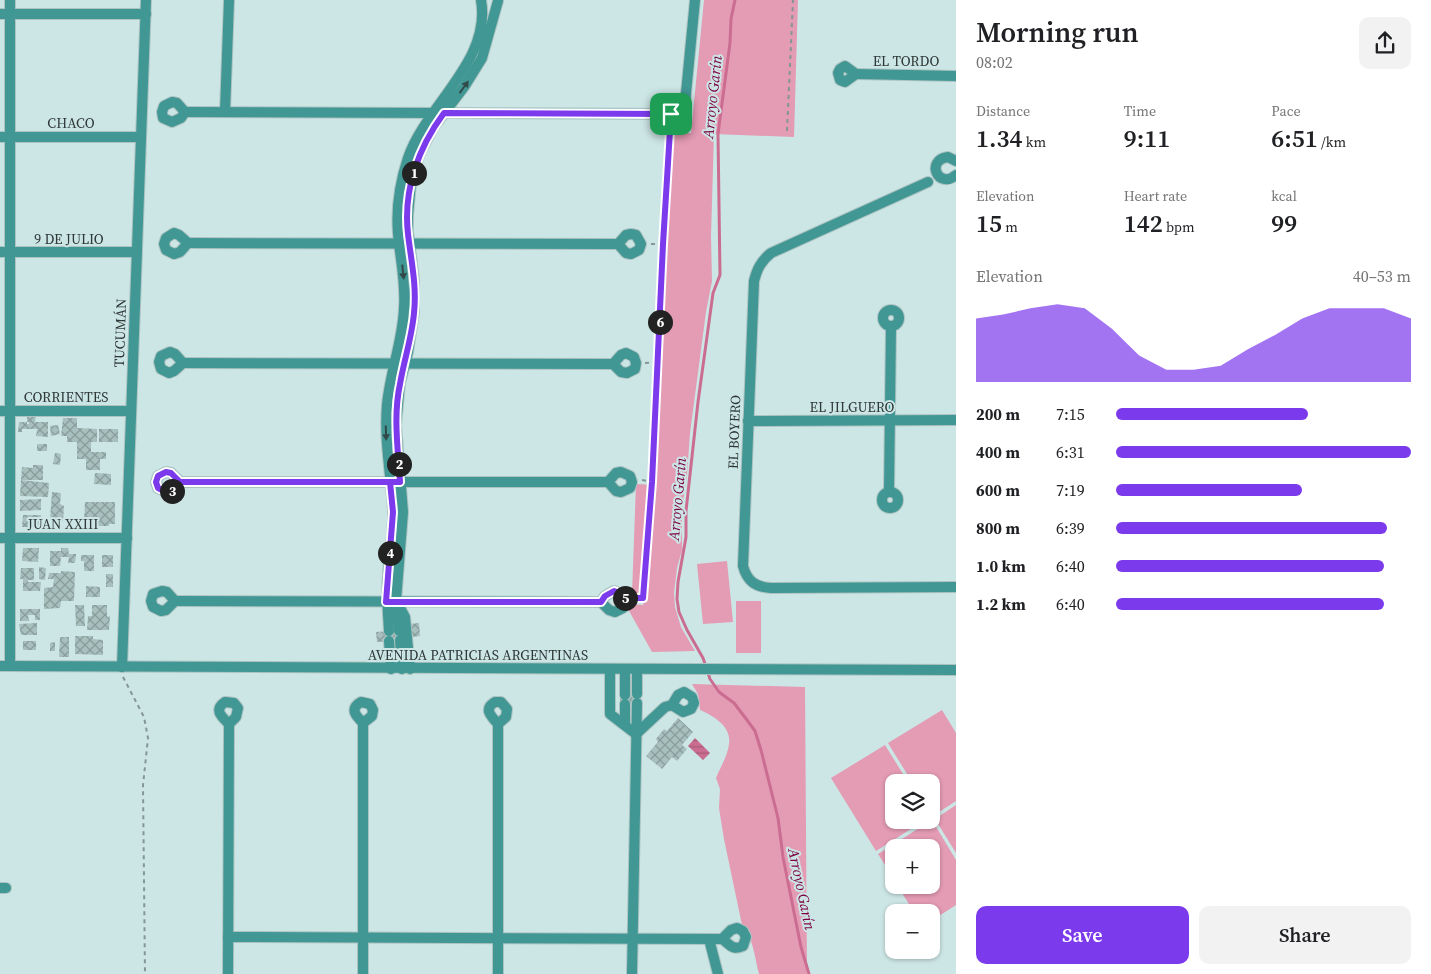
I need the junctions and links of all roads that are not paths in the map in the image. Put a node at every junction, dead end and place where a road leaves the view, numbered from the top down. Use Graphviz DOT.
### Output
graph roads {
  1 [pos="10,0"];
  2 [pos="146,0"];
  3 [pos="229,0"];
  4 [pos="480,0"];
  5 [pos="498,0"];
  6 [pos="695,0"];
  7 [pos="5,14"];
  8 [pos="146,14"];
  9 [pos="856,74"];
  10 [pos="956,76"];
  11 [pos="185,112"];
  12 [pos="224,112"];
  13 [pos="432,113"];
  14 [pos="444,113"];
  15 [pos="5,137"];
  16 [pos="141,137"];
  17 [pos="953,158"];
  18 [pos="935,170"];
  19 [pos="950,179"];
  20 [pos="928,182"];
  21 [pos="188,243"];
  22 [pos="405,244"];
  23 [pos="641,244"];
  24 [pos="5,252"];
  25 [pos="137,252"];
  26 [pos="891,326"];
  27 [pos="183,363"];
  28 [pos="400,363"];
  29 [pos="636,363"];
  30 [pos="5,411"];
  31 [pos="131,411"];
  32 [pos="748,420"];
  33 [pos="891,420"];
  34 [pos="956,420"];
  35 [pos="180,482"];
  36 [pos="395,482"];
  37 [pos="608,482"];
  38 [pos="889,492"];
  39 [pos="5,538"];
  40 [pos="127,538"];
  41 [pos="956,587"];
  42 [pos="175,601"];
  43 [pos="391,601"];
  44 [pos="601,602"];
  45 [pos="394,636"];
  46 [pos="5,666"];
  47 [pos="122,667"];
  48 [pos="391,669"];
  49 [pos="406,669"];
  50 [pos="637,669"];
  51 [pos="610,670"];
  52 [pos="625,670"];
  53 [pos="956,670"];
  54 [pos="672,705"];
  55 [pos="363,723"];
  56 [pos="229,724"];
  57 [pos="498,724"];
  58 [pos="625,725"];
  59 [pos="636,734"];
  60 [pos="228,937"];
  61 [pos="363,938"];
  62 [pos="498,938"];
  63 [pos="633,938"];
  64 [pos="708,938"];
  65 [pos="722,939"];
  66 [pos="228,974"];
  67 [pos="363,974"];
  68 [pos="498,974"];
  69 [pos="632,974"];
  70 [pos="718,974"];
  1 -- 7 [label="street"];
  2 -- 8 [label="street, TUCUMÁN"];
  3 -- 12 [label="street"];
  4 -- 5 [label="street"];
  4 -- 13 [label="street"];
  14 -- 5 [label="street, one-way"];
  6 -- 14 [label="street"];
  7 -- 8 [label="street"];
  7 -- 15 [label="street"];
  8 -- 16 [label="street, TUCUMÁN"];
  9 -- 10 [label="street, EL TORDO"];
  11 -- 12 [label="street"];
  12 -- 13 [label="street"];
  13 -- 14 [label="street"];
  13 -- 22 [label="street"];
  14 -- 22 [label="street"];
  15 -- 16 [label="street, CHACO"];
  15 -- 24 [label="street"];
  16 -- 25 [label="street, TUCUMÁN"];
  17 -- 18 [label="street"];
  18 -- 19 [label="street"];
  18 -- 20 [label="street"];
  19 -- 20 [label="street, EL BOYERO"];
  20 -- 32 [label="street, EL BOYERO"];
  21 -- 22 [label="street"];
  22 -- 23 [label="street"];
  22 -- 28 [label="street"];
  24 -- 25 [label="street, 9 DE JULIO"];
  24 -- 30 [label="street"];
  25 -- 31 [label="street, TUCUMÁN"];
  26 -- 33 [label="street"];
  27 -- 28 [label="street"];
  28 -- 29 [label="street"];
  28 -- 36 [label="street"];
  30 -- 31 [label="street, CORRIENTES"];
  30 -- 39 [label="street"];
  31 -- 40 [label="street, TUCUMÁN"];
  32 -- 33 [label="street, EL JILGUERO"];
  32 -- 41 [label="street, EL BOYERO"];
  33 -- 34 [label="street, EL JILGUERO"];
  33 -- 38 [label="street"];
  35 -- 36 [label="street"];
  36 -- 37 [label="street"];
  36 -- 43 [label="street"];
  39 -- 40 [label="street, JUAN XXIII"];
  39 -- 46 [label="street"];
  40 -- 47 [label="street, TUCUMÁN"];
  42 -- 43 [label="street"];
  43 -- 44 [label="street"];
  43 -- 45 [label="street"];
  43 -- 49 [label="street"];
  44 -- 44 [label="street"];
  45 -- 48 [label="street"];
  45 -- 49 [label="street"];
  46 -- 47 [label="street, AVENIDA PATRICIAS ARGENTINAS"];
  47 -- 48 [label="street, AVENIDA PATRICIAS ARGENTINAS"];
  48 -- 49 [label="street, AVENIDA PATRICIAS ARGENTINAS"];
  49 -- 51 [label="street, AVENIDA PATRICIAS ARGENTINAS"];
  50 -- 52 [label="street, AVENIDA PATRICIAS ARGENTINAS"];
  50 -- 53 [label="street, AVENIDA PATRICIAS ARGENTINAS"];
  50 -- 59 [label="street"];
  51 -- 52 [label="street, AVENIDA PATRICIAS ARGENTINAS"];
  51 -- 58 [label="street"];
  52 -- 58 [label="street"];
  54 -- 59 [label="street"];
  55 -- 61 [label="street"];
  56 -- 60 [label="street"];
  57 -- 62 [label="street"];
  58 -- 59 [label="street"];
  59 -- 63 [label="street"];
  60 -- 61 [label="street"];
  60 -- 66 [label="street"];
  61 -- 62 [label="street"];
  61 -- 67 [label="street"];
  62 -- 63 [label="street"];
  62 -- 68 [label="street"];
  63 -- 64 [label="street"];
  63 -- 69 [label="street"];
  64 -- 65 [label="street"];
  64 -- 70 [label="street"];
}
